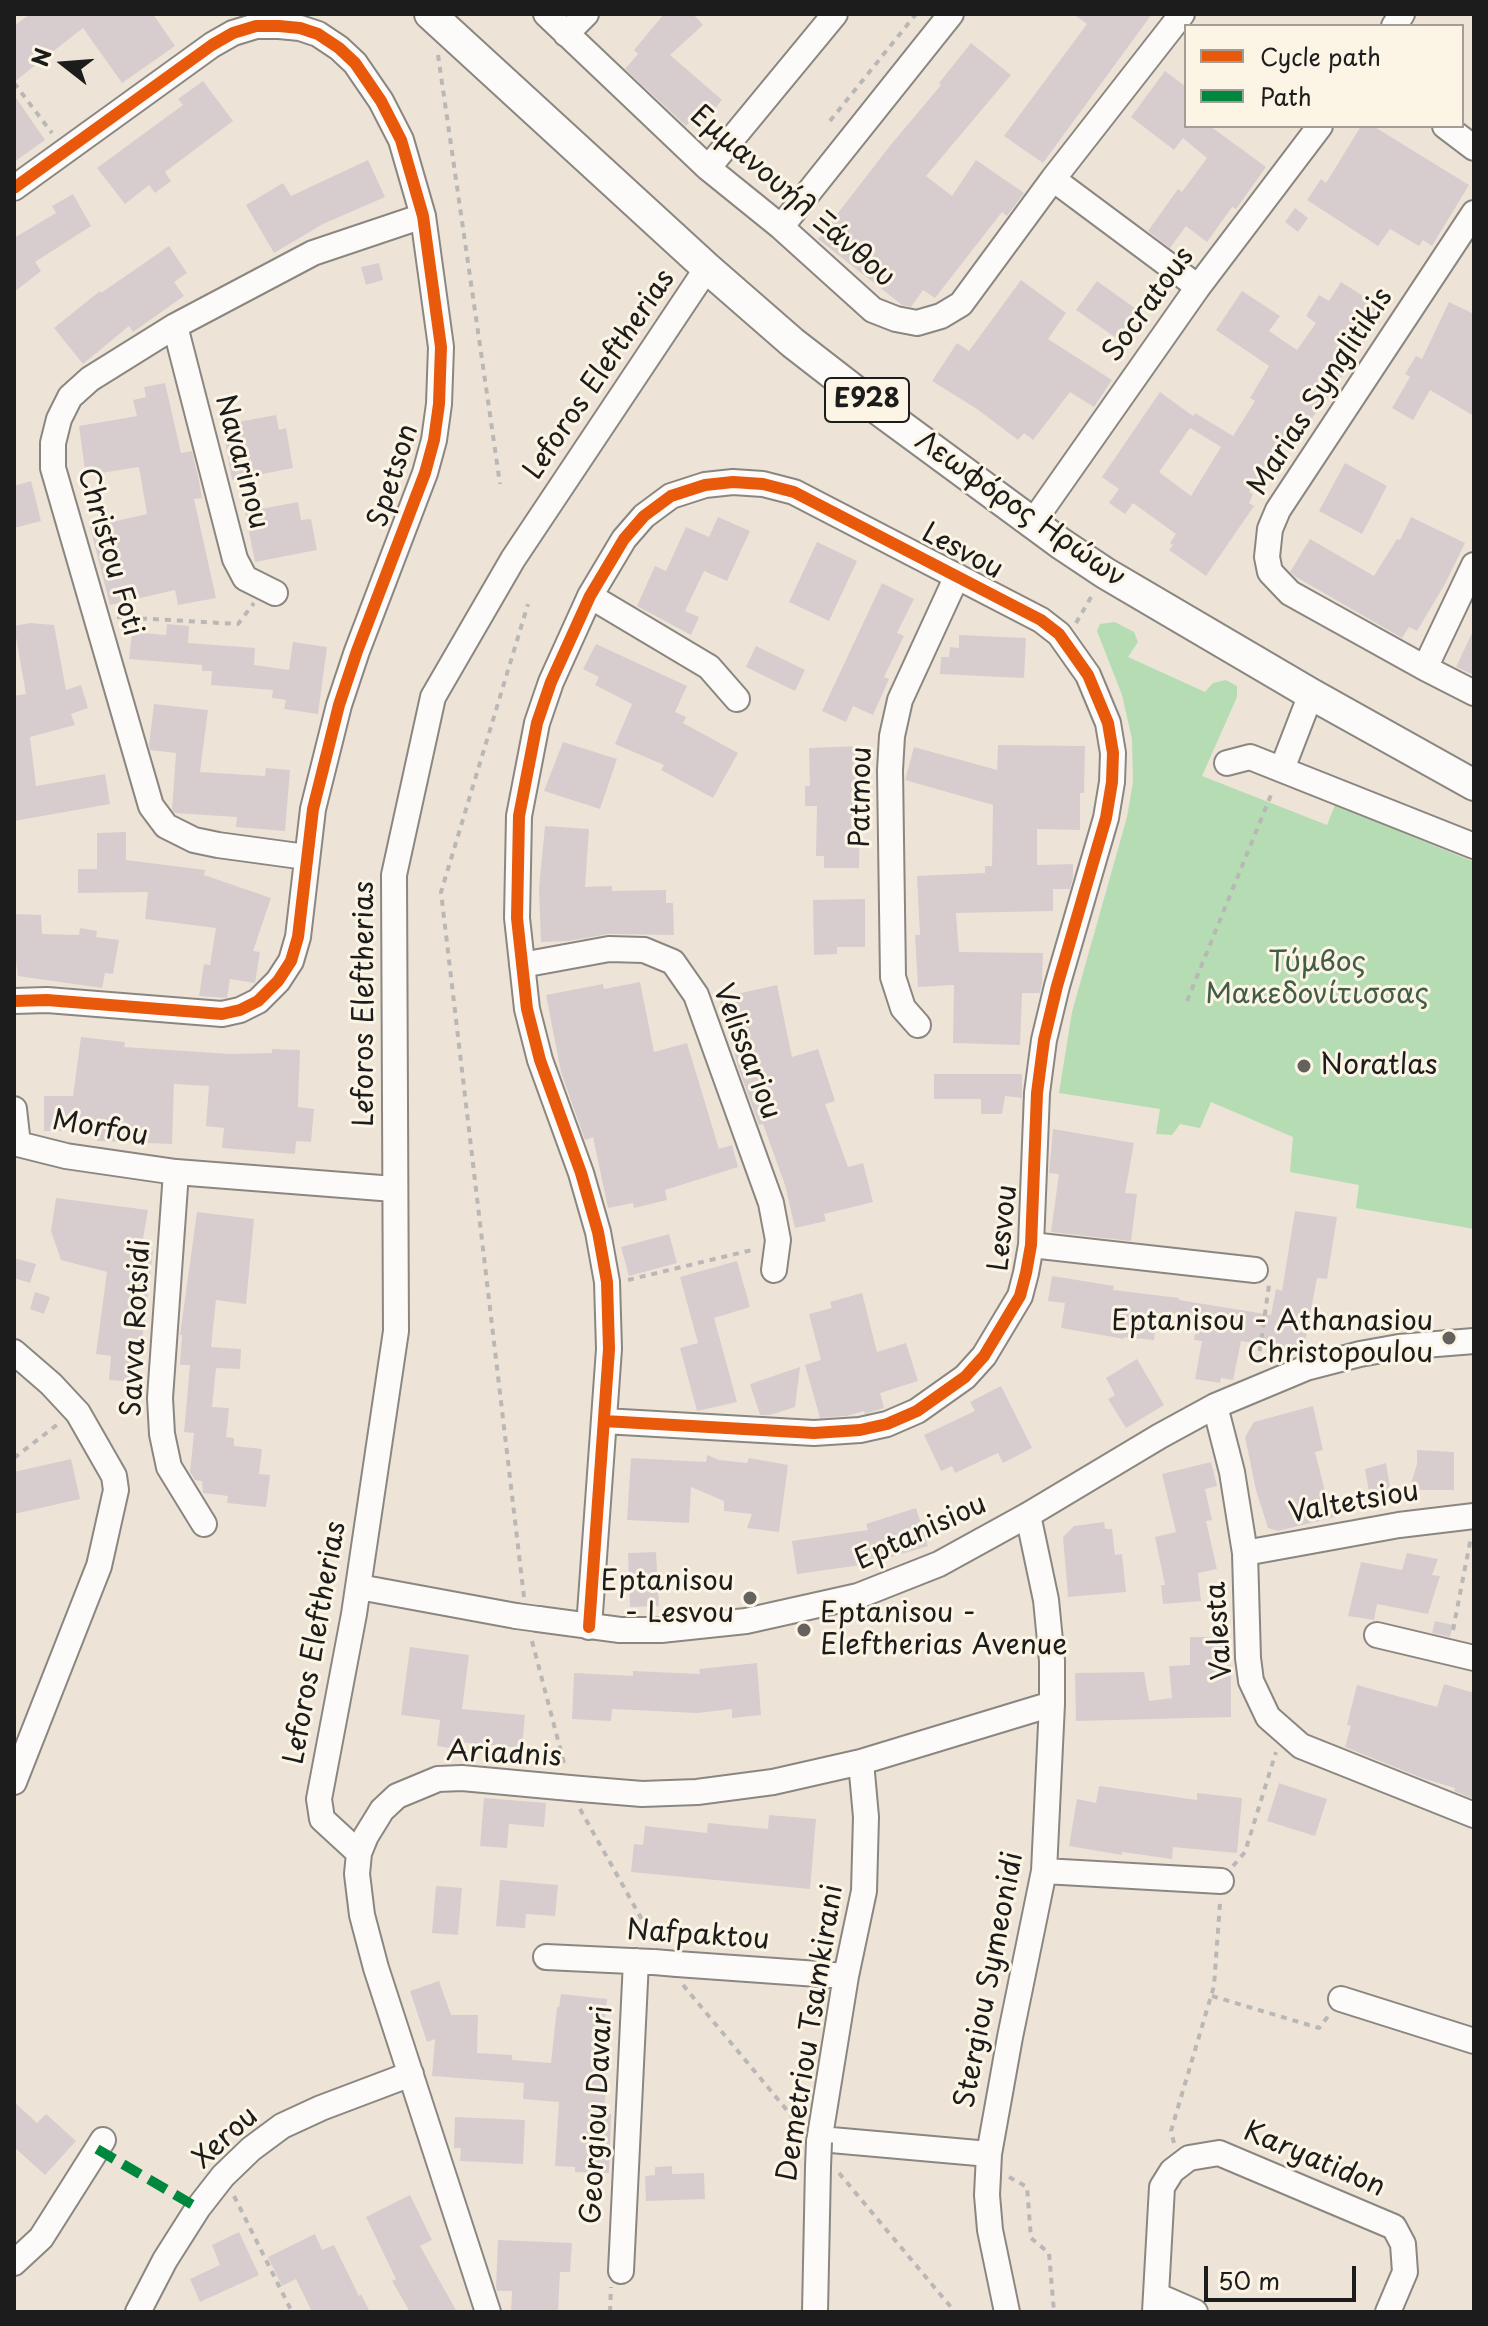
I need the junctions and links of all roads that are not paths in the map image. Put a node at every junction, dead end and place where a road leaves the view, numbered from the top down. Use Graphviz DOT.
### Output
graph roads {
  1 [pos="430,14"];
  2 [pos="546,14"];
  3 [pos="586,14"];
  4 [pos="835,14"];
  5 [pos="951,14"];
  6 [pos="1182,14"];
  7 [pos="566,34"];
  8 [pos="1318,128"];
  9 [pos="1448,128"];
  10 [pos="1474,148"];
  11 [pos="708,168"];
  12 [pos="1053,179"];
  13 [pos="14,188"];
  14 [pos="1474,213"];
  15 [pos="423,216"];
  16 [pos="781,227"];
  17 [pos="707,268"];
  18 [pos="1198,287"];
  19 [pos="175,326"];
  20 [pos="1033,522"];
  21 [pos="1474,565"];
  22 [pos="957,576"];
  23 [pos="270,590"];
  24 [pos="590,596"];
  25 [pos="1425,668"];
  26 [pos="1474,693"];
  27 [pos="1311,694"];
  28 [pos="737,699"];
  29 [pos="1227,763"];
  30 [pos="1282,769"];
  31 [pos="1474,785"];
  32 [pos="1474,846"];
  33 [pos="306,857"];
  34 [pos="522,965"];
  35 [pos="14,1001"];
  36 [pos="918,1025"];
  37 [pos="14,1109"];
  38 [pos="16,1143"];
  39 [pos="176,1172"];
  40 [pos="394,1189"];
  41 [pos="1031,1245"];
  42 [pos="774,1270"];
  43 [pos="1255,1270"];
  44 [pos="1474,1341"];
  45 [pos="14,1352"];
  46 [pos="1215,1406"];
  47 [pos="604,1421"];
  48 [pos="1028,1515"];
  49 [pos="1474,1516"];
  50 [pos="204,1524"];
  51 [pos="1245,1553"];
  52 [pos="359,1587"];
  53 [pos="589,1627"];
  54 [pos="1377,1635"];
  55 [pos="1474,1658"];
  56 [pos="1052,1704"];
  57 [pos="861,1762"];
  58 [pos="14,1782"];
  59 [pos="1474,1815"];
  60 [pos="359,1853"];
  61 [pos="1044,1871"];
  62 [pos="1221,1881"];
  63 [pos="546,1957"];
  64 [pos="660,1962"];
  65 [pos="846,1976"];
  66 [pos="1341,1999"];
  67 [pos="1474,2041"];
  68 [pos="411,2074"];
  69 [pos="814,2136"];
  70 [pos="103,2140"];
  71 [pos="989,2160"];
  72 [pos="14,2263"];
  73 [pos="621,2271"];
  74 [pos="1156,2304"];
  75 [pos="138,2312"];
  76 [pos="488,2312"];
  77 [pos="815,2312"];
  78 [pos="1007,2312"];
  79 [pos="1195,2312"];
  80 [pos="1388,2312"];
  1 -- 17 [label="main road, Λεωφόρος Ηρώων / E928"];
  2 -- 7 [label="street, Εμμανουήλ Ξάνθου"];
  3 -- 7 [label="street"];
  4 -- 11 [label="street"];
  5 -- 16 [label="street"];
  6 -- 12 [label="street, Εμμανουήλ Ξάνθου"];
  7 -- 11 [label="street, Εμμανουήλ Ξάνθου"];
  8 -- 18 [label="street, Socratous"];
  9 -- 10 [label="street"];
  11 -- 16 [label="street, Εμμανουήλ Ξάνθου"];
  12 -- 16 [label="street, Εμμανουήλ Ξάνθου"];
  12 -- 18 [label="street"];
  13 -- 15 [label="street, Spetson"];
  14 -- 25 [label="street, Marias Synglitikis"];
  15 -- 19 [label="street, Christou Foti"];
  15 -- 33 [label="street, Spetson"];
  17 -- 20 [label="main road, Λεωφόρος Ηρώων / E928"];
  17 -- 40 [label="street, Leforos Eleftherias"];
  18 -- 20 [label="street, Socratous"];
  19 -- 23 [label="street, Navarinou"];
  19 -- 33 [label="street, Christou Foti"];
  20 -- 27 [label="main road, Λεωφόρος Ηρώων / E928"];
  21 -- 25 [label="street"];
  22 -- 24 [label="street, Lesvou"];
  22 -- 36 [label="street, Patmou"];
  22 -- 41 [label="street, Lesvou"];
  24 -- 28 [label="street"];
  24 -- 34 [label="street, Lesvou"];
  25 -- 26 [label="street, Marias Synglitikis"];
  27 -- 30 [label="street"];
  27 -- 31 [label="main road, Λεωφόρος Ηρώων / E928"];
  29 -- 30 [label="street"];
  30 -- 32 [label="street"];
  33 -- 35 [label="street, Spetson"];
  34 -- 42 [label="street, Velissariou"];
  34 -- 47 [label="street, Lesvou"];
  37 -- 38 [label="street"];
  38 -- 39 [label="street, Morfou"];
  39 -- 40 [label="street, Morfou"];
  39 -- 50 [label="street, Savva Rotsidi"];
  40 -- 52 [label="street, Leforos Eleftherias"];
  41 -- 43 [label="street"];
  41 -- 47 [label="street, Lesvou"];
  44 -- 46 [label="street, Eptanisiou"];
  45 -- 58 [label="street"];
  46 -- 48 [label="street, Eptanisiou"];
  46 -- 51 [label="street, Valesta"];
  47 -- 53 [label="street, Lesvou"];
  48 -- 53 [label="street, Eptanisiou"];
  48 -- 56 [label="street, Stergiou Symeonidi"];
  49 -- 51 [label="street, Valtetsiou"];
  51 -- 59 [label="street, Valesta"];
  52 -- 53 [label="street, Eptanisiou"];
  52 -- 60 [label="street, Leforos Eleftherias"];
  54 -- 55 [label="street"];
  56 -- 57 [label="street, Ariadnis"];
  56 -- 61 [label="street, Stergiou Symeonidi"];
  57 -- 60 [label="street, Ariadnis"];
  57 -- 65 [label="street, Demetriou Tsamkirani"];
  60 -- 68 [label="street, Ariadnis"];
  61 -- 62 [label="street"];
  61 -- 71 [label="street, Stergiou Symeonidi"];
  63 -- 64 [label="street, Nafpaktou"];
  64 -- 65 [label="street, Nafpaktou"];
  64 -- 73 [label="street, Georgiou Davari"];
  65 -- 69 [label="street, Demetriou Tsamkirani"];
  66 -- 67 [label="street"];
  68 -- 75 [label="street, Xerou"];
  68 -- 76 [label="street, Ariadnis"];
  69 -- 71 [label="street"];
  69 -- 77 [label="street, Demetriou Tsamkirani, bridge"];
  70 -- 72 [label="street"];
  71 -- 78 [label="street, Stergiou Symeonidi"];
  74 -- 79 [label="street"];
  74 -- 80 [label="street, Karyatidon"];
}
